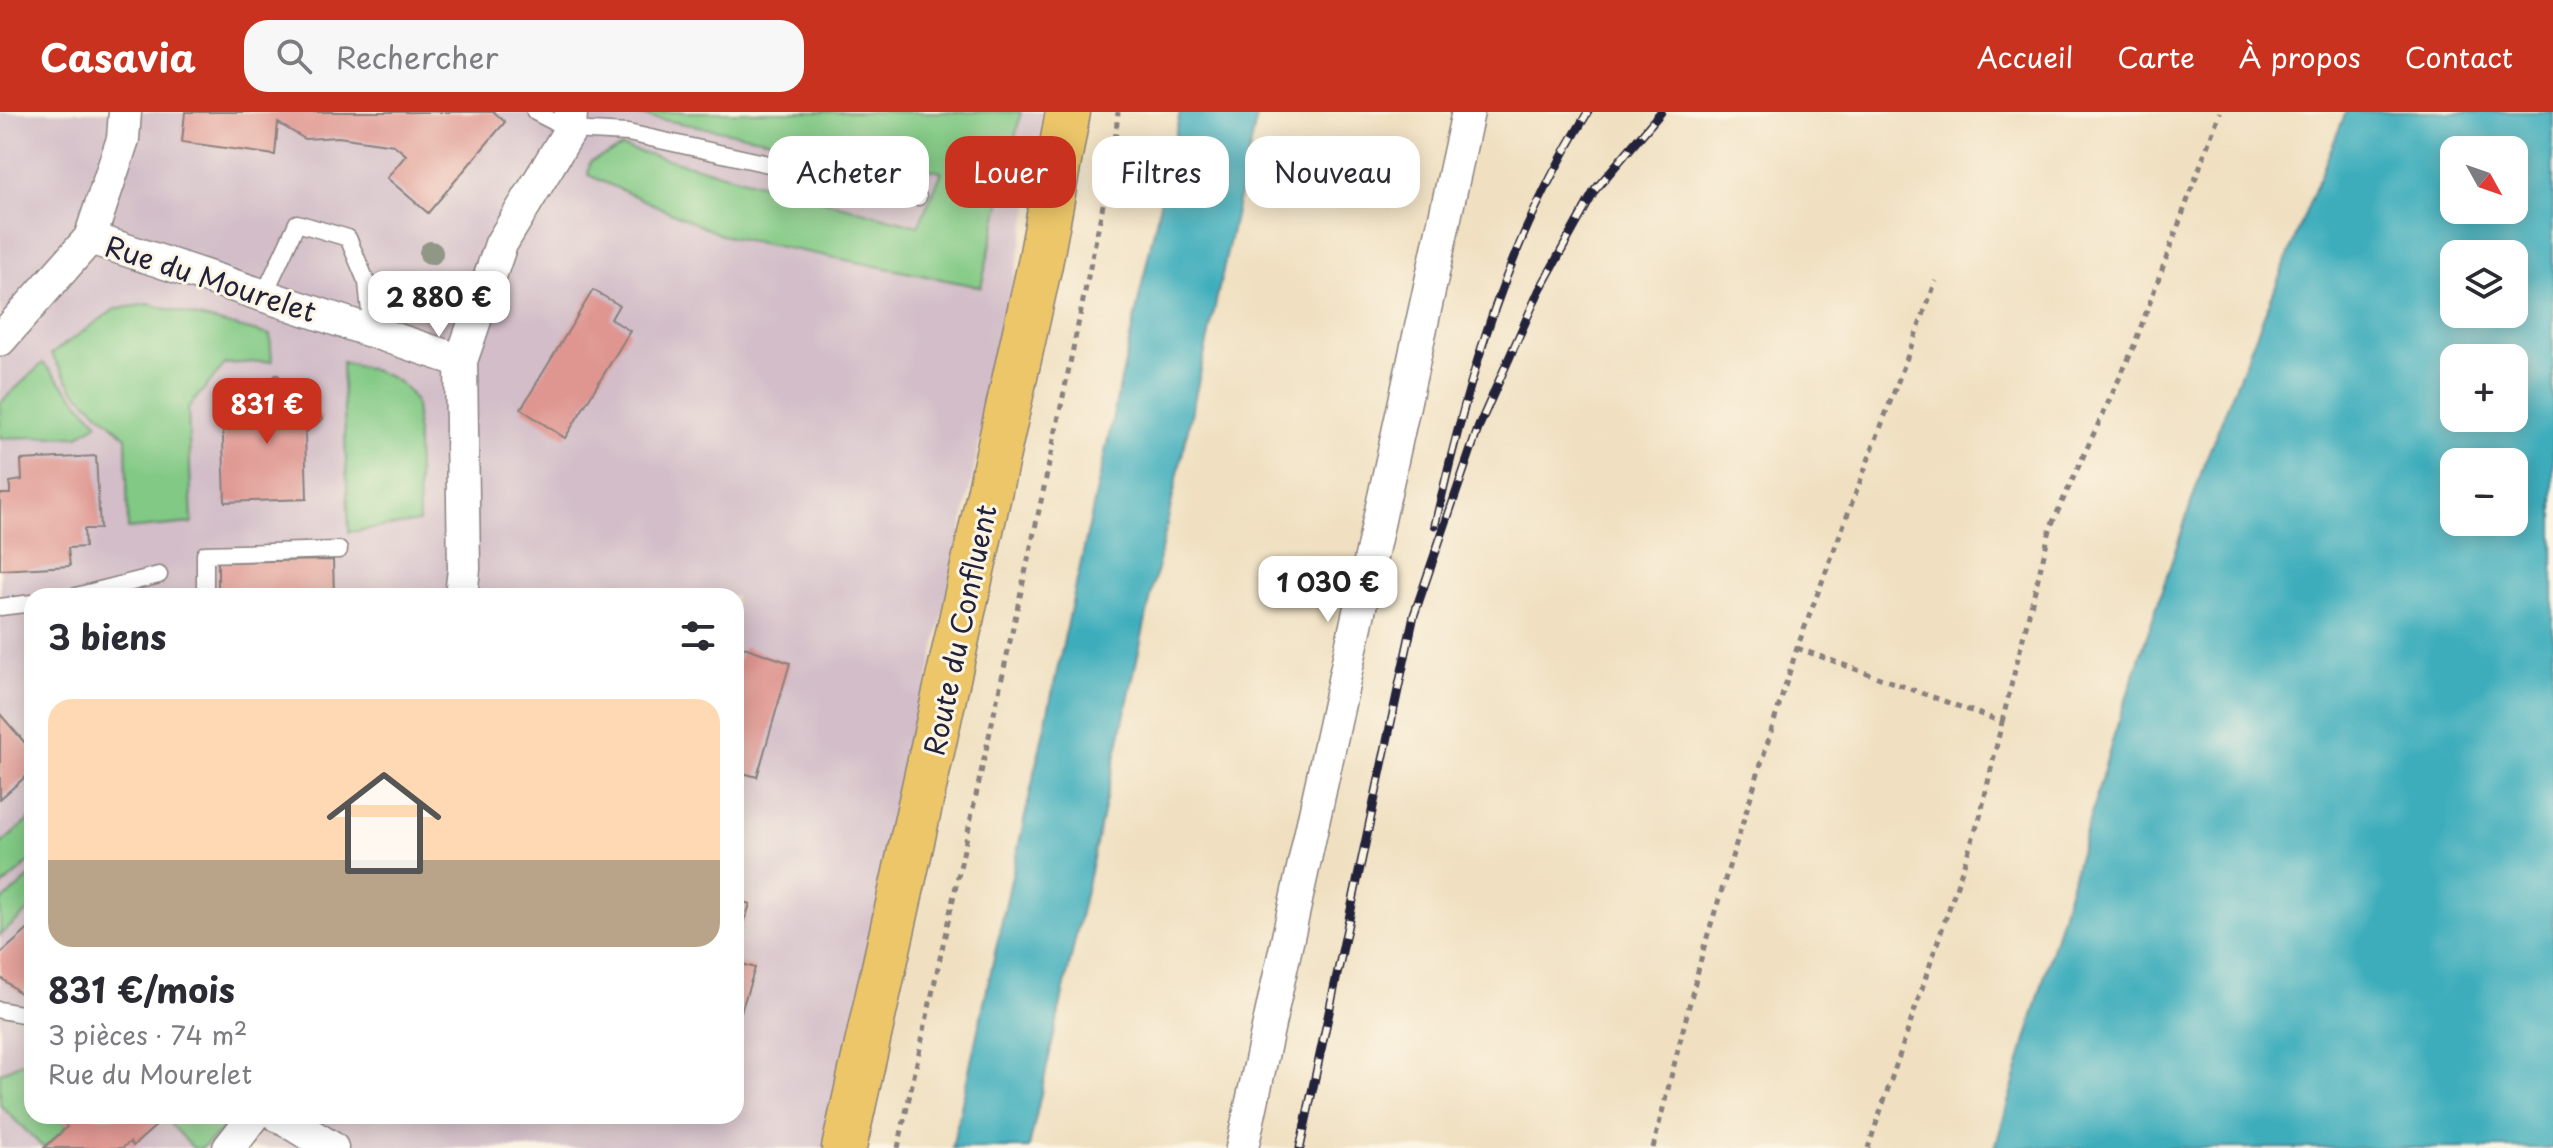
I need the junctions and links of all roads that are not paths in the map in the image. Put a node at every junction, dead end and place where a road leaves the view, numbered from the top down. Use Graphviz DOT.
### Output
graph roads {
  1 [pos="125,112"];
  2 [pos="535,112"];
  3 [pos="1068,112"];
  4 [pos="1468,112"];
  5 [pos="571,121"];
  6 [pos="768,164"];
  7 [pos="90,238"];
  8 [pos="264,295"];
  9 [pos="372,331"];
  10 [pos="0,340"];
  11 [pos="461,361"];
  12 [pos="339,550"];
  13 [pos="159,575"];
  14 [pos="108,588"];
  15 [pos="205,588"];
  16 [pos="462,588"];
  17 [pos="24,604"];
  18 [pos="0,607"];
  19 [pos="0,1010"];
  20 [pos="24,1014"];
  21 [pos="248,1124"];
  22 [pos="292,1124"];
  23 [pos="229,1148"];
  24 [pos="332,1148"];
  25 [pos="844,1148"];
  26 [pos="1242,1148"];
  1 -- 7 [label="street"];
  2 -- 5 [label="lane"];
  3 -- 25 [label="main road, Route du Confluent"];
  4 -- 26 [label="street"];
  5 -- 6 [label="lane"];
  5 -- 11 [label="street"];
  7 -- 8 [label="street, Rue du Mourelet"];
  7 -- 10 [label="street, Rue du Mourelet"];
  8 -- 9 [label="street, Rue du Mourelet"];
  8 -- 9 [label="lane"];
  9 -- 11 [label="street, Rue du Mourelet"];
  11 -- 16 [label="street"];
  12 -- 15 [label="lane"];
  13 -- 14 [label="lane"];
  17 -- 18 [label="lane"];
  19 -- 20 [label="lane"];
  21 -- 23 [label="street"];
  22 -- 24 [label="street"];
}
